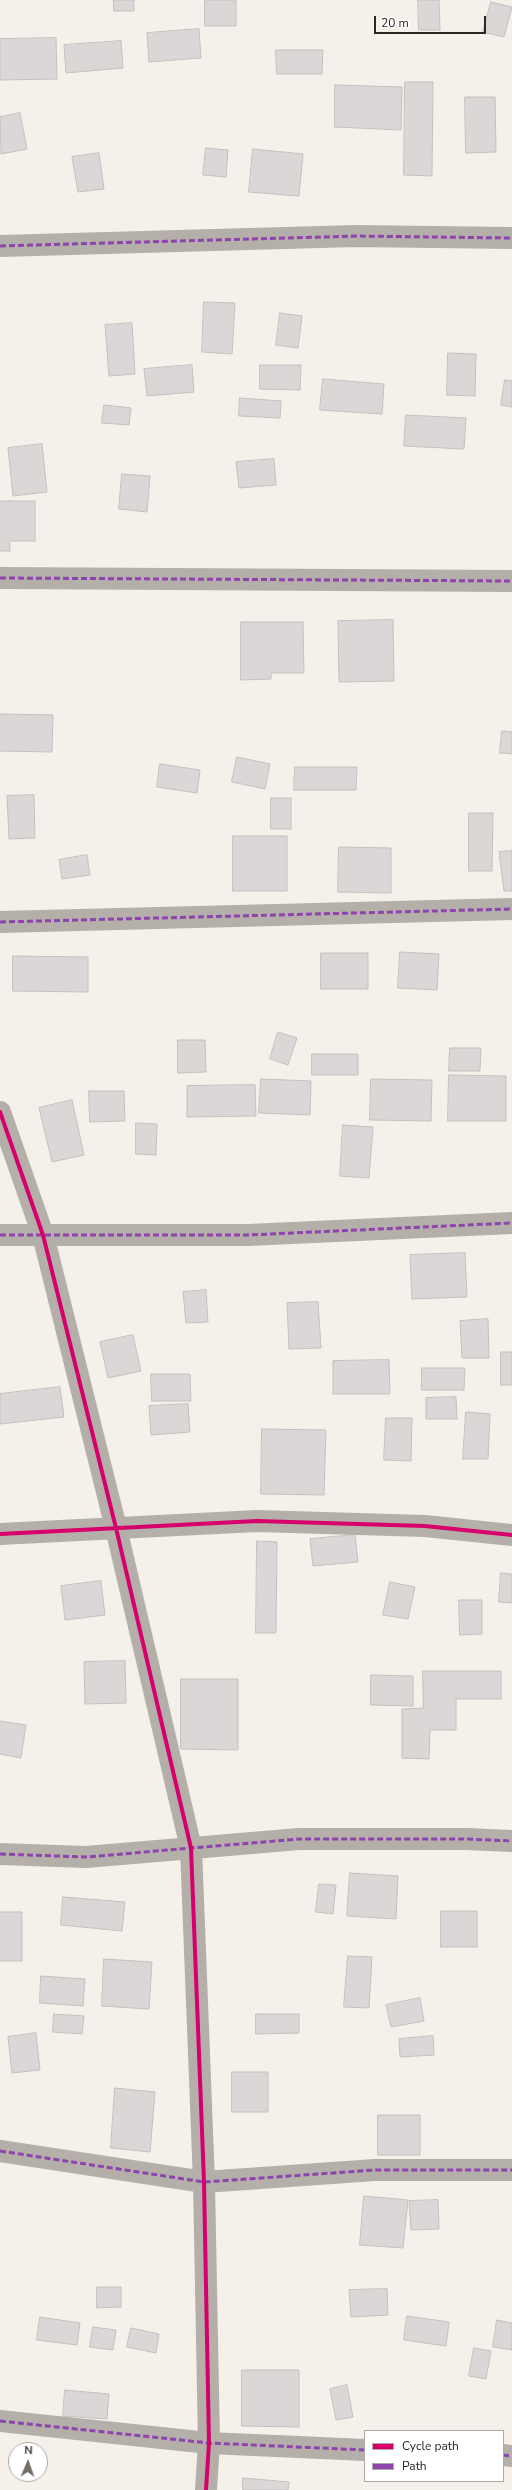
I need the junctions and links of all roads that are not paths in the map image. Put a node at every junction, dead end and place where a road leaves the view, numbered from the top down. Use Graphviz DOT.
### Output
graph roads {
  1 [pos="512,238"];
  2 [pos="0,246"];
  3 [pos="0,578"];
  4 [pos="512,581"];
  5 [pos="512,909"];
  6 [pos="0,922"];
  7 [pos="0,1112"];
  8 [pos="512,1223"];
  9 [pos="43,1235"];
  10 [pos="0,1236"];
  11 [pos="116,1528"];
  12 [pos="0,1534"];
  13 [pos="512,1535"];
  14 [pos="512,1841"];
  15 [pos="191,1848"];
  16 [pos="0,1854"];
  17 [pos="0,2151"];
  18 [pos="512,2170"];
  19 [pos="204,2182"];
  20 [pos="0,2421"];
  21 [pos="209,2443"];
  22 [pos="364,2450"];
  23 [pos="206,2490"];
  1 -- 2 [label="street"];
  3 -- 4 [label="street"];
  5 -- 6 [label="street"];
  7 -- 9 [label="street"];
  8 -- 9 [label="street"];
  9 -- 10 [label="street"];
  9 -- 11 [label="street"];
  11 -- 12 [label="street"];
  11 -- 13 [label="street"];
  11 -- 15 [label="street"];
  14 -- 15 [label="street"];
  15 -- 16 [label="street"];
  15 -- 19 [label="street"];
  17 -- 19 [label="street"];
  18 -- 19 [label="street"];
  19 -- 21 [label="street"];
  20 -- 21 [label="street"];
  21 -- 22 [label="street"];
  21 -- 23 [label="street"];
}
